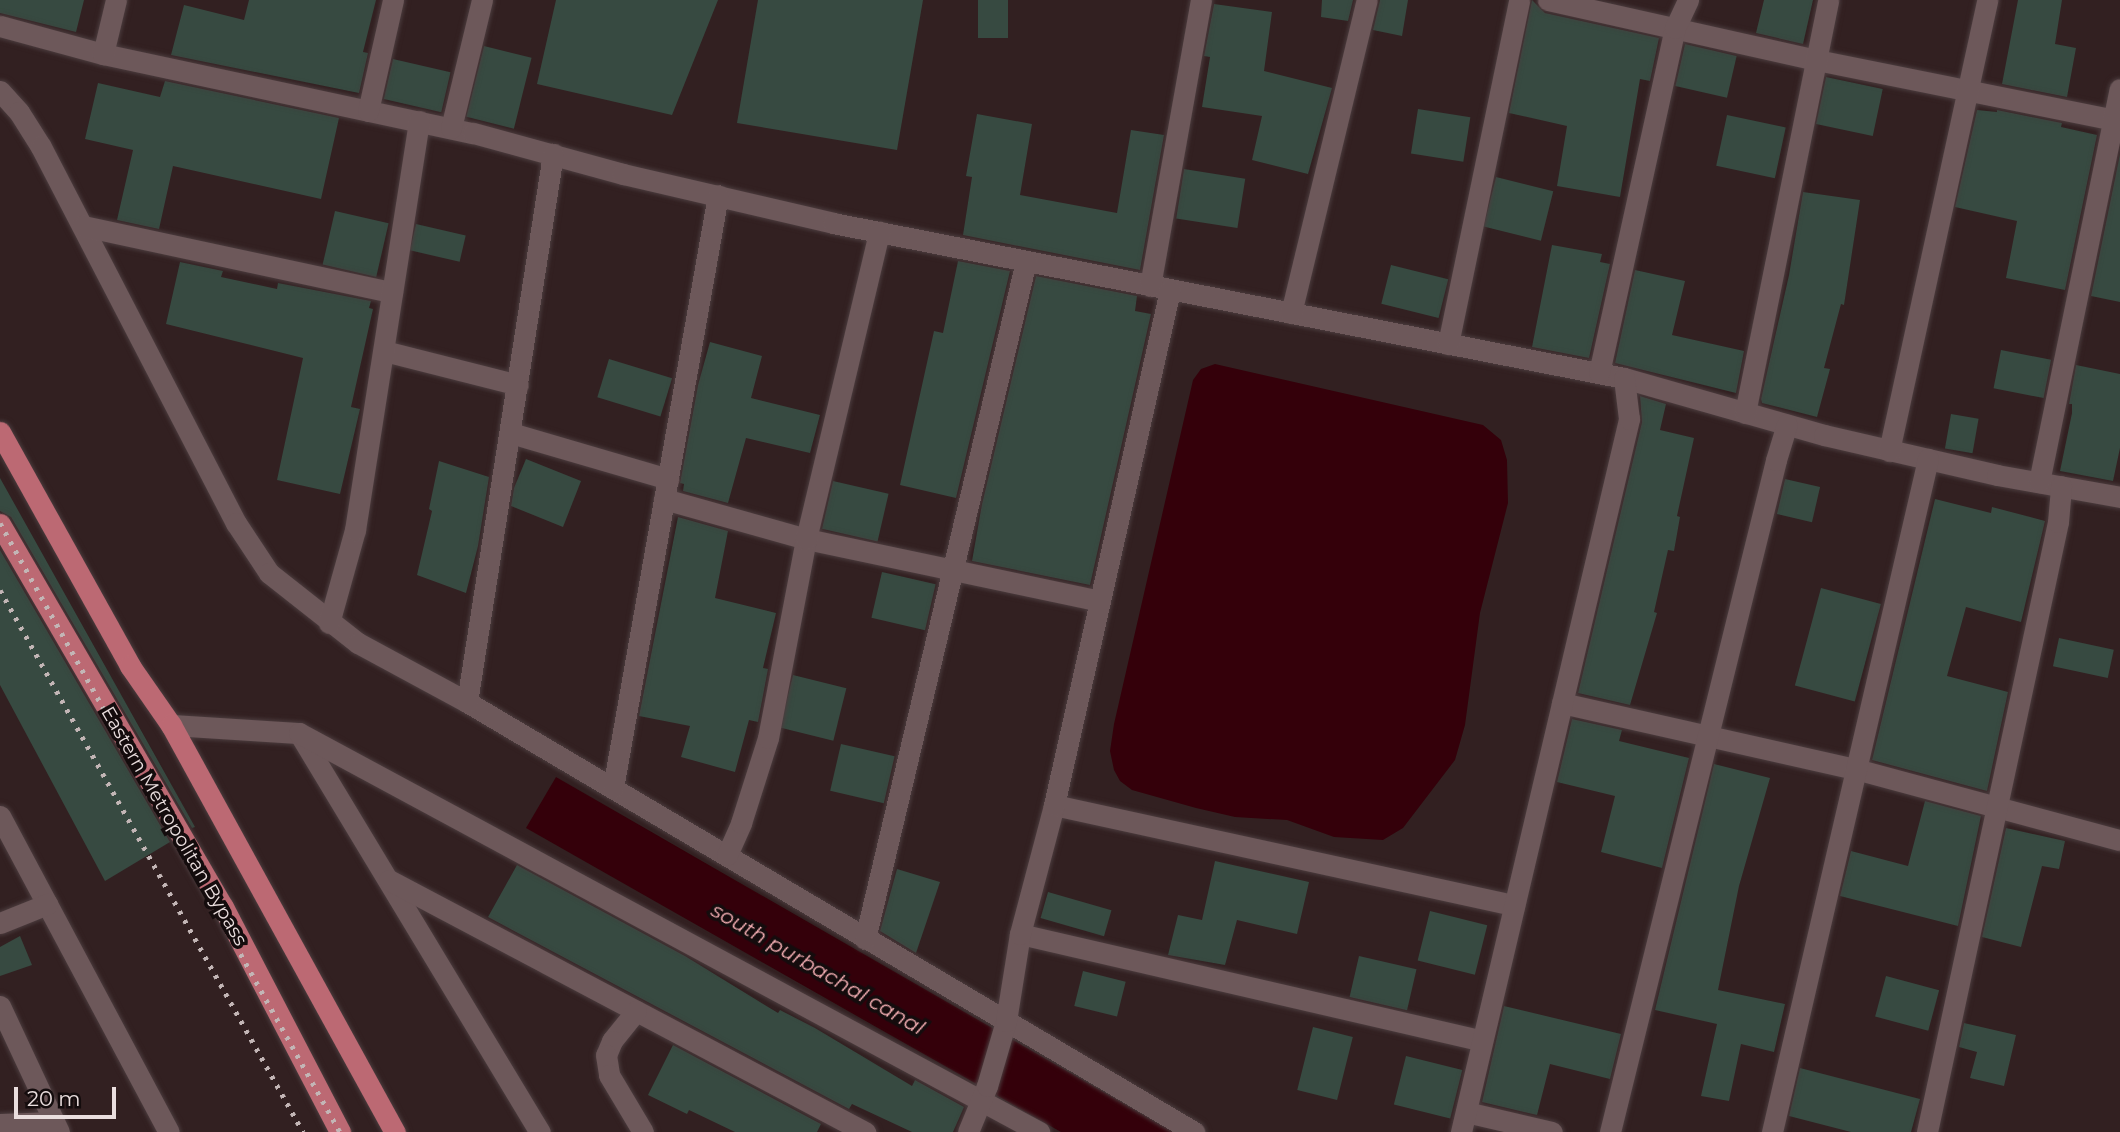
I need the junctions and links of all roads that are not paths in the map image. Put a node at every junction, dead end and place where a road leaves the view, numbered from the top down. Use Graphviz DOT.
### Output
graph roads {
  1 [pos="116,0"];
  2 [pos="393,0"];
  3 [pos="482,0"];
  4 [pos="1201,0"];
  5 [pos="1367,0"];
  6 [pos="1519,0"];
  7 [pos="1548,0"];
  8 [pos="1688,0"];
  9 [pos="1829,0"];
  10 [pos="1987,0"];
  11 [pos="0,26"];
  12 [pos="1675,28"];
  13 [pos="103,54"];
  14 [pos="1817,60"];
  15 [pos="2120,89"];
  16 [pos="0,91"];
  17 [pos="1967,91"];
  18 [pos="368,111"];
  19 [pos="2117,120"];
  20 [pos="419,121"];
  21 [pos="451,128"];
  22 [pos="553,155"];
  23 [pos="719,195"];
  24 [pos="83,226"];
  25 [pos="879,232"];
  26 [pos="1026,261"];
  27 [pos="1160,288"];
  28 [pos="392,292"];
  29 [pos="1291,313"];
  30 [pos="1448,344"];
  31 [pos="384,351"];
  32 [pos="1599,373"];
  33 [pos="1624,378"];
  34 [pos="518,385"];
  35 [pos="1745,413"];
  36 [pos="1787,425"];
  37 [pos="0,432"];
  38 [pos="511,433"];
  39 [pos="1889,450"];
  40 [pos="1928,459"];
  41 [pos="2039,482"];
  42 [pos="2061,486"];
  43 [pos="666,489"];
  44 [pos="2120,497"];
  45 [pos="0,524"];
  46 [pos="806,538"];
  47 [pos="953,569"];
  48 [pos="1100,601"];
  49 [pos="329,623"];
  50 [pos="467,702"];
  51 [pos="1562,703"];
  52 [pos="170,725"];
  53 [pos="299,733"];
  54 [pos="1708,735"];
  55 [pos="1856,769"];
  56 [pos="613,788"];
  57 [pos="1054,805"];
  58 [pos="1997,805"];
  59 [pos="0,816"];
  60 [pos="2120,840"];
  61 [pos="727,855"];
  62 [pos="387,879"];
  63 [pos="47,904"];
  64 [pos="1514,905"];
  65 [pos="0,923"];
  66 [pos="1020,934"];
  67 [pos="865,939"];
  68 [pos="0,1006"];
  69 [pos="636,1011"];
  70 [pos="1003,1031"];
  71 [pos="1482,1041"];
  72 [pos="984,1092"];
  73 [pos="1464,1122"];
  74 [pos="0,1124"];
  75 [pos="832,1124"];
  76 [pos="56,1127"];
  77 [pos="169,1132"];
  78 [pos="340,1132"];
  79 [pos="395,1132"];
  80 [pos="540,1132"];
  81 [pos="643,1132"];
  82 [pos="865,1132"];
  83 [pos="968,1132"];
  84 [pos="1040,1132"];
  85 [pos="1194,1132"];
  86 [pos="1552,1132"];
  87 [pos="1610,1132"];
  88 [pos="1772,1132"];
  89 [pos="1927,1132"];
  1 -- 13 [label="street"];
  2 -- 18 [label="street"];
  3 -- 21 [label="street"];
  4 -- 27 [label="street"];
  5 -- 29 [label="street"];
  6 -- 30 [label="street"];
  7 -- 12 [label="street"];
  8 -- 12 [label="street"];
  9 -- 14 [label="street"];
  10 -- 17 [label="street"];
  11 -- 13 [label="street"];
  12 -- 14 [label="street"];
  12 -- 32 [label="street"];
  13 -- 18 [label="street"];
  14 -- 17 [label="street"];
  14 -- 35 [label="street"];
  15 -- 19 [label="street"];
  16 -- 24 [label="street"];
  17 -- 19 [label="street"];
  17 -- 39 [label="street"];
  18 -- 20 [label="street"];
  19 -- 41 [label="street"];
  20 -- 21 [label="street"];
  20 -- 28 [label="street"];
  21 -- 22 [label="street"];
  22 -- 23 [label="street"];
  22 -- 34 [label="street"];
  23 -- 25 [label="street"];
  23 -- 43 [label="street"];
  24 -- 28 [label="street"];
  24 -- 49 [label="street"];
  25 -- 26 [label="street"];
  25 -- 46 [label="street"];
  26 -- 27 [label="street"];
  26 -- 47 [label="street"];
  27 -- 29 [label="street"];
  27 -- 48 [label="street"];
  28 -- 31 [label="street"];
  29 -- 30 [label="street"];
  30 -- 32 [label="street"];
  31 -- 34 [label="street"];
  31 -- 49 [label="street"];
  32 -- 33 [label="street"];
  33 -- 35 [label="street"];
  33 -- 51 [label="street"];
  34 -- 38 [label="street"];
  35 -- 36 [label="street"];
  36 -- 39 [label="street"];
  36 -- 54 [label="street"];
  37 -- 52 [label="main road"];
  38 -- 43 [label="street"];
  38 -- 50 [label="street"];
  39 -- 40 [label="street"];
  40 -- 41 [label="street"];
  40 -- 55 [label="street"];
  41 -- 42 [label="street"];
  42 -- 44 [label="street"];
  42 -- 58 [label="street"];
  43 -- 46 [label="street"];
  43 -- 56 [label="street"];
  45 -- 78 [label="main road, Eastern Metropolitan Bypass"];
  46 -- 47 [label="street"];
  46 -- 61 [label="street"];
  47 -- 48 [label="street"];
  47 -- 67 [label="street"];
  48 -- 57 [label="street"];
  49 -- 50 [label="street"];
  50 -- 56 [label="street"];
  51 -- 54 [label="street"];
  51 -- 64 [label="street"];
  52 -- 53 [label="street"];
  52 -- 79 [label="main road"];
  53 -- 62 [label="street"];
  53 -- 72 [label="street"];
  54 -- 55 [label="street"];
  54 -- 87 [label="street"];
  55 -- 58 [label="street"];
  55 -- 88 [label="street"];
  56 -- 61 [label="street"];
  57 -- 64 [label="street"];
  57 -- 66 [label="street"];
  58 -- 60 [label="street"];
  58 -- 89 [label="street"];
  59 -- 63 [label="street"];
  61 -- 67 [label="street"];
  62 -- 69 [label="street"];
  62 -- 80 [label="street"];
  63 -- 65 [label="street"];
  63 -- 77 [label="street"];
  64 -- 71 [label="street"];
  66 -- 70 [label="street"];
  66 -- 71 [label="street"];
  67 -- 70 [label="street"];
  68 -- 76 [label="street"];
  69 -- 75 [label="street"];
  69 -- 81 [label="street"];
  70 -- 72 [label="street"];
  70 -- 85 [label="street"];
  71 -- 73 [label="street"];
  72 -- 83 [label="street"];
  72 -- 84 [label="street"];
  73 -- 86 [label="street"];
  74 -- 76 [label="street"];
  75 -- 82 [label="street"];
}
